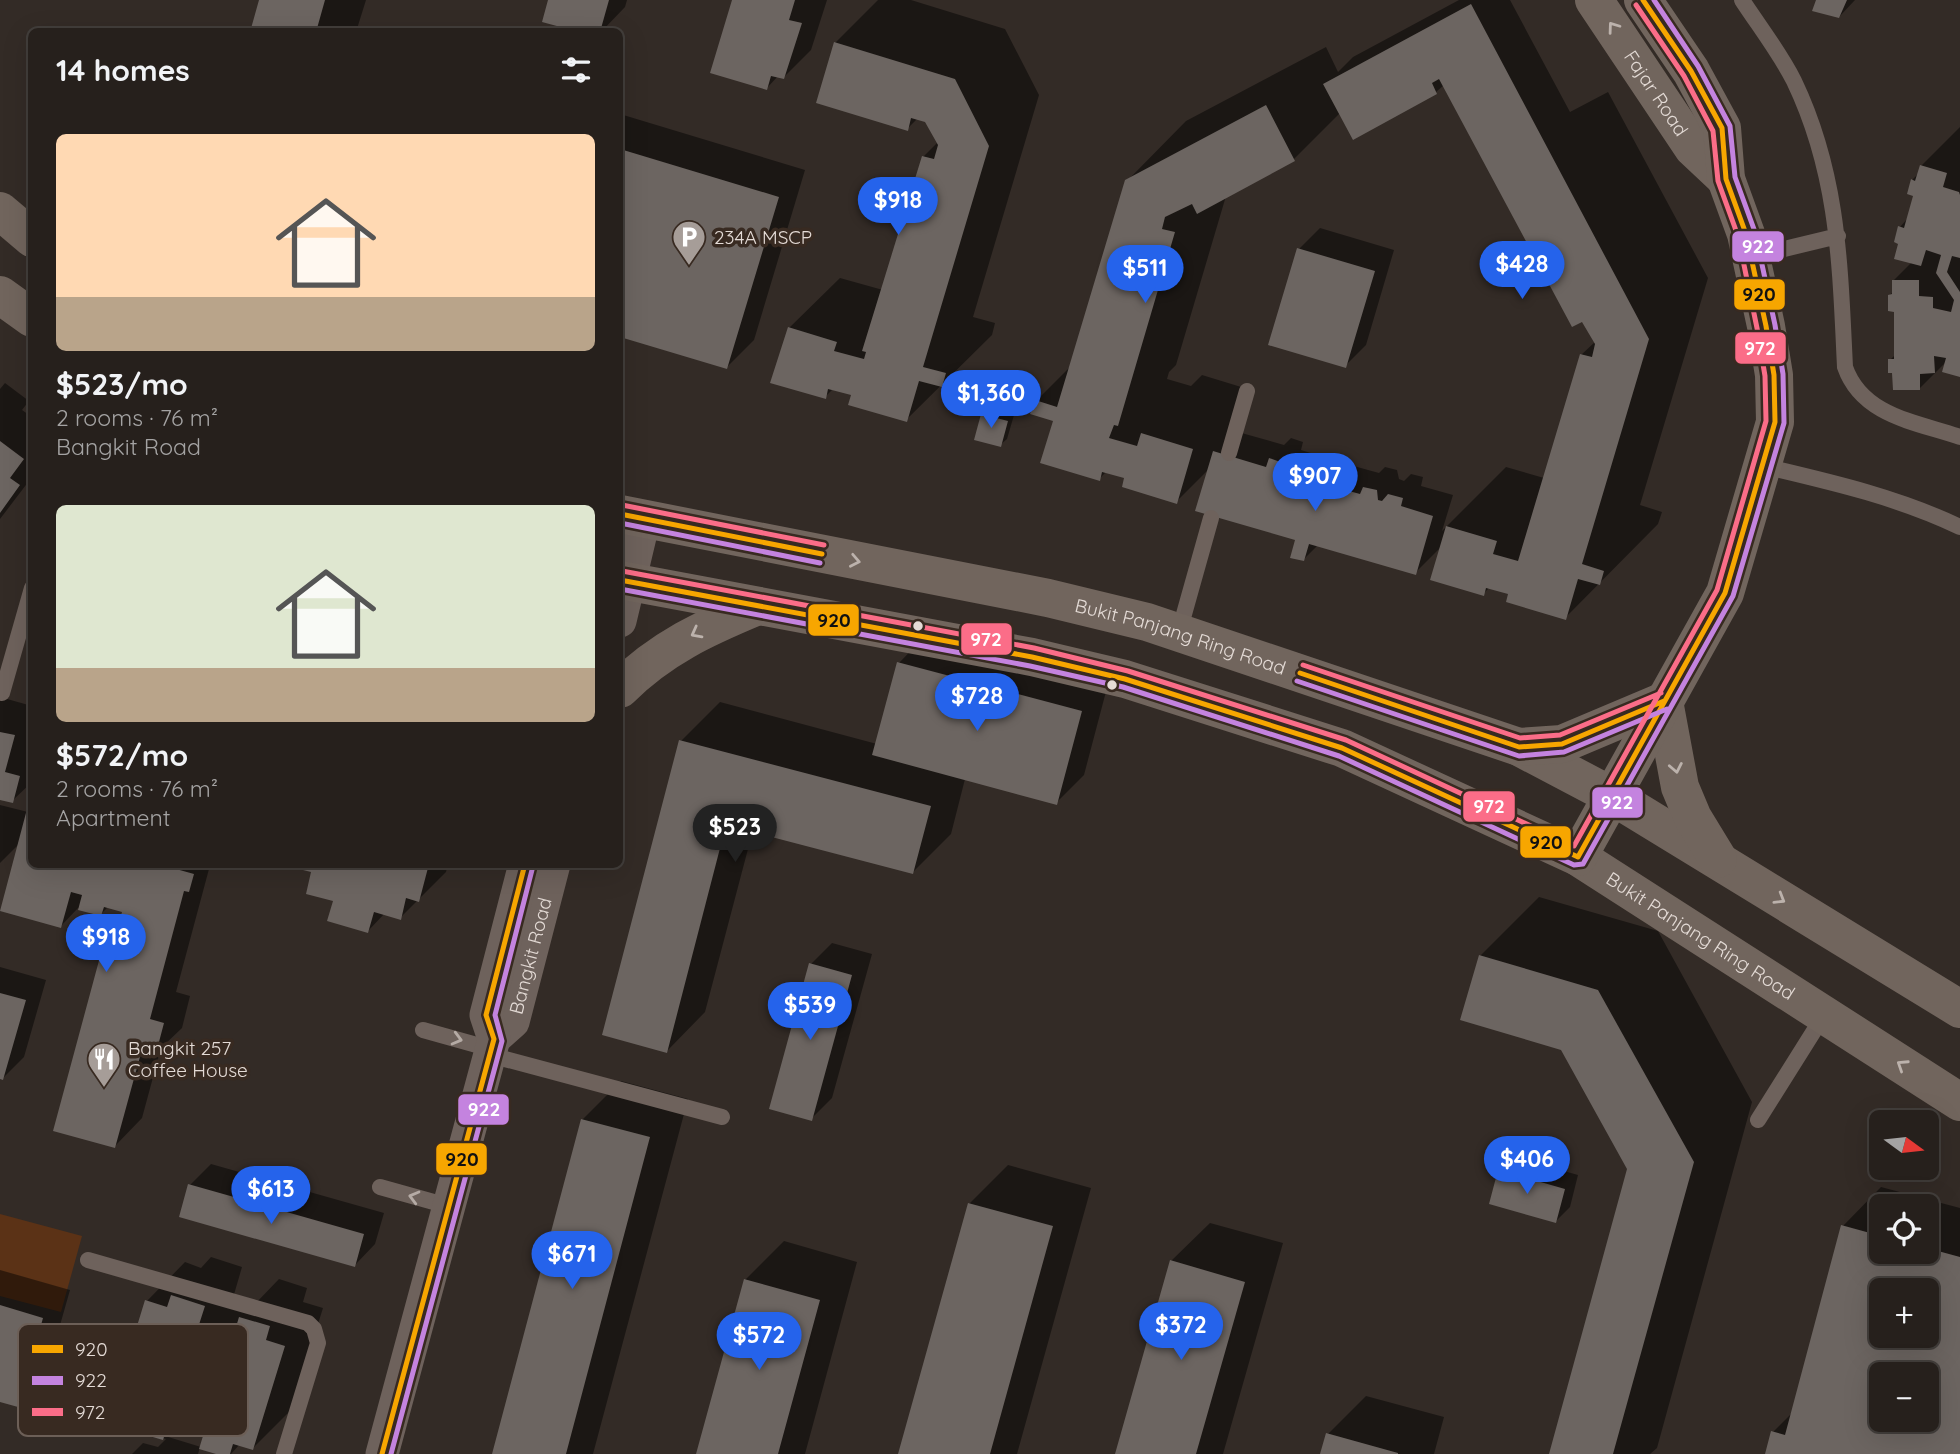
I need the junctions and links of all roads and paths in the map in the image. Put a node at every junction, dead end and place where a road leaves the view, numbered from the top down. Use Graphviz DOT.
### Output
graph roads {
  1 [pos="1594,0"];
  2 [pos="1643,0"];
  3 [pos="1742,0"];
  4 [pos="1726,180"];
  5 [pos="0,211"];
  6 [pos="28,235"];
  7 [pos="1838,236"];
  8 [pos="1751,257"];
  9 [pos="0,295"];
  10 [pos="28,315"];
  11 [pos="1247,391"];
  12 [pos="1960,438"];
  13 [pos="1229,453"];
  14 [pos="1763,466"];
  15 [pos="631,517"];
  16 [pos="1211,518"];
  17 [pos="1960,527"];
  18 [pos="625,581"];
  19 [pos="28,602"];
  20 [pos="758,606"];
  21 [pos="1179,632"];
  22 [pos="623,686"];
  23 [pos="0,692"];
  24 [pos="1664,701"];
  25 [pos="1520,747"];
  26 [pos="1612,796"];
  27 [pos="1578,858"];
  28 [pos="1721,864"];
  29 [pos="524,868"];
  30 [pos="553,868"];
  31 [pos="1960,1009"];
  32 [pos="1824,1015"];
  33 [pos="423,1030"];
  34 [pos="492,1047"];
  35 [pos="1960,1102"];
  36 [pos="722,1117"];
  37 [pos="1758,1120"];
  38 [pos="380,1187"];
  39 [pos="448,1206"];
  40 [pos="88,1261"];
  41 [pos="284,1454"];
  42 [pos="382,1454"];
  4 -- 1 [label="main road, Fajar Road, one-way"];
  2 -- 4 [label="main road, Fajar Road"];
  3 -- 7 [label="lane"];
  4 -- 8 [label="main road, Fajar Road"];
  5 -- 6 [label="main road"];
  7 -- 8 [label="lane"];
  7 -- 12 [label="lane"];
  8 -- 14 [label="main road, Fajar Road"];
  9 -- 10 [label="main road"];
  11 -- 13 [label="lane"];
  14 -- 17 [label="lane"];
  14 -- 24 [label="main road, Fajar Road"];
  15 -- 18 [label="street"];
  15 -- 21 [label="main road, Bukit Panjang Ring Road, one-way"];
  16 -- 21 [label="lane"];
  18 -- 20 [label="main road, Bukit Panjang Ring Road"];
  19 -- 23 [label="lane"];
  20 -- 22 [label="main road, one-way"];
  20 -- 27 [label="main road, Bukit Panjang Ring Road"];
  21 -- 25 [label="main road, Bukit Panjang Ring Road"];
  24 -- 25 [label="main road"];
  24 -- 26 [label="main road, Fajar Road"];
  24 -- 28 [label="main road, one-way"];
  25 -- 26 [label="main road, Bukit Panjang Ring Road"];
  26 -- 27 [label="main road, Fajar Road"];
  26 -- 28 [label="main road, Bukit Panjang Ring Road"];
  27 -- 32 [label="main road, Bukit Panjang Ring Road"];
  28 -- 31 [label="main road, Bukit Panjang Ring Road, one-way"];
  29 -- 34 [label="street, Bangkit Road"];
  30 -- 34 [label="street, Bangkit Road"];
  35 -- 32 [label="main road, Bukit Panjang Ring Road, one-way"];
  32 -- 37 [label="lane"];
  33 -- 34 [label="lane, one-way"];
  34 -- 36 [label="lane"];
  34 -- 39 [label="street, Bangkit Road"];
  39 -- 38 [label="lane, one-way"];
  39 -- 42 [label="street, Bangkit Road"];
  40 -- 41 [label="lane"];
}
